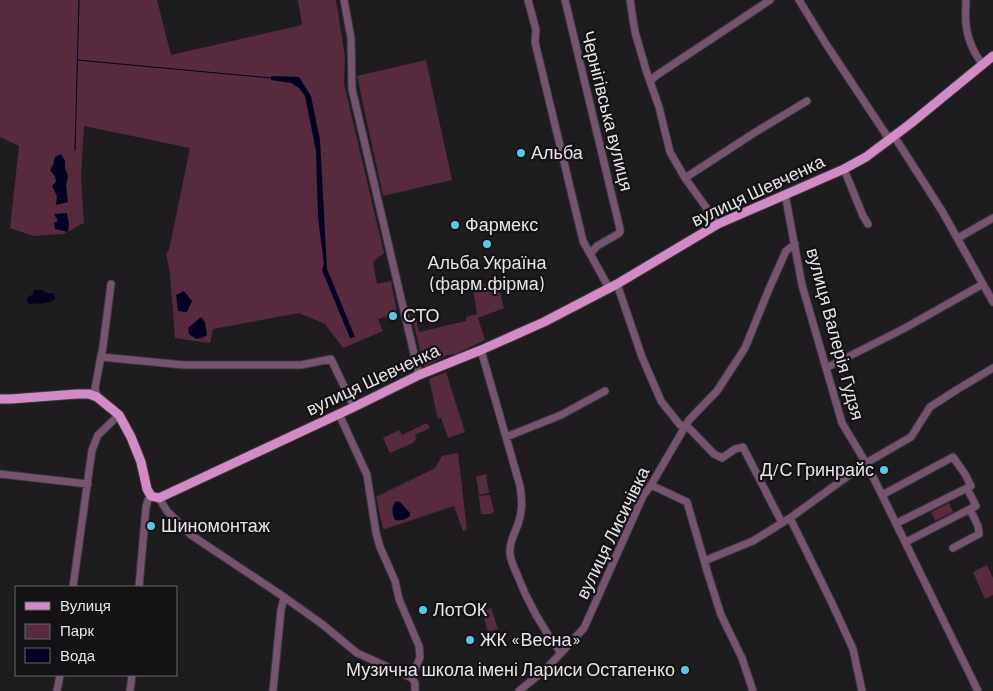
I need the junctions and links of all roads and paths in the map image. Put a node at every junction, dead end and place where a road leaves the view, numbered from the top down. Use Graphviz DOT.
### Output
graph roads {
  1 [pos="344,0"];
  2 [pos="528,0"];
  3 [pos="565,0"];
  4 [pos="630,0"];
  5 [pos="770,0"];
  6 [pos="800,0"];
  7 [pos="966,0"];
  8 [pos="993,56"];
  9 [pos="983,64"];
  10 [pos="650,81"];
  11 [pos="807,101"];
  12 [pos="894,136"];
  13 [pos="844,169"];
  14 [pos="685,178"];
  15 [pos="785,194"];
  16 [pos="993,218"];
  17 [pos="718,224"];
  18 [pos="868,224"];
  19 [pos="958,238"];
  20 [pos="795,244"];
  21 [pos="591,253"];
  22 [pos="110,284"];
  23 [pos="984,284"];
  24 [pos="613,286"];
  25 [pos="993,302"];
  26 [pos="481,350"];
  27 [pos="101,357"];
  28 [pos="826,368"];
  29 [pos="993,368"];
  30 [pos="419,375"];
  31 [pos="605,391"];
  32 [pos="97,396"];
  33 [pos="0,399"];
  34 [pos="354,407"];
  35 [pos="339,414"];
  36 [pos="120,415"];
  37 [pos="686,425"];
  38 [pos="506,437"];
  39 [pos="866,463"];
  40 [pos="0,474"];
  41 [pos="88,484"];
  42 [pos="651,485"];
  43 [pos="967,488"];
  44 [pos="882,495"];
  45 [pos="155,497"];
  46 [pos="970,509"];
  47 [pos="790,518"];
  48 [pos="782,523"];
  49 [pos="897,523"];
  50 [pos="906,542"];
  51 [pos="953,548"];
  52 [pos="704,561"];
  53 [pos="73,586"];
  54 [pos="139,586"];
  55 [pos="284,597"];
  56 [pos="561,653"];
  57 [pos="60,676"];
  58 [pos="132,676"];
  59 [pos="412,678"];
  60 [pos="57,691"];
  61 [pos="130,691"];
  62 [pos="273,691"];
  63 [pos="416,691"];
  64 [pos="519,691"];
  65 [pos="753,691"];
  66 [pos="862,691"];
  67 [pos="978,691"];
  1 -- 30 [label="street"];
  2 -- 21 [label="street"];
  3 -- 21 [label="street, Чернігівська вулиця"];
  4 -- 10 [label="street"];
  5 -- 10 [label="street"];
  6 -- 12 [label="street"];
  7 -- 9 [label="street"];
  8 -- 9 [label="main road, вулиця Шевченка"];
  9 -- 12 [label="main road, вулиця Шевченка"];
  10 -- 14 [label="street"];
  11 -- 14 [label="street"];
  12 -- 13 [label="main road, вулиця Шевченка"];
  12 -- 19 [label="street"];
  13 -- 15 [label="main road, вулиця Шевченка"];
  13 -- 18 [label="street, вулиця Шевченка"];
  14 -- 17 [label="street"];
  15 -- 17 [label="main road, вулиця Шевченка"];
  15 -- 20 [label="street, вулиця Валерія Гудзя"];
  16 -- 19 [label="street"];
  17 -- 24 [label="main road, вулиця Шевченка"];
  19 -- 23 [label="street"];
  20 -- 28 [label="street, вулиця Валерія Гудзя"];
  20 -- 37 [label="street, вулиця Лисичівка"];
  21 -- 24 [label="street"];
  22 -- 27 [label="street"];
  23 -- 25 [label="street"];
  23 -- 28 [label="street"];
  24 -- 26 [label="main road, вулиця Шевченка"];
  24 -- 37 [label="street"];
  26 -- 30 [label="main road, вулиця Шевченка"];
  26 -- 38 [label="street"];
  27 -- 32 [label="street"];
  27 -- 34 [label="street"];
  28 -- 39 [label="street, вулиця Валерія Гудзя"];
  29 -- 39 [label="street"];
  30 -- 34 [label="main road, вулиця Шевченка"];
  31 -- 38 [label="street"];
  32 -- 33 [label="main road"];
  32 -- 36 [label="main road"];
  34 -- 35 [label="main road, вулиця Шевченка"];
  35 -- 45 [label="main road, вулиця Шевченка"];
  35 -- 59 [label="street"];
  36 -- 41 [label="street"];
  36 -- 45 [label="main road"];
  37 -- 42 [label="street, вулиця Лисичівка"];
  37 -- 48 [label="street"];
  38 -- 56 [label="street"];
  39 -- 44 [label="street, вулиця Валерія Гудзя"];
  39 -- 47 [label="street"];
  40 -- 41 [label="street"];
  41 -- 53 [label="street"];
  42 -- 52 [label="street"];
  42 -- 56 [label="street, вулиця Лисичівка"];
  43 -- 44 [label="street"];
  43 -- 46 [label="street"];
  43 -- 49 [label="street"];
  44 -- 49 [label="street, вулиця Валерія Гудзя"];
  45 -- 54 [label="street"];
  45 -- 55 [label="street"];
  46 -- 50 [label="street"];
  46 -- 51 [label="street"];
  47 -- 48 [label="street"];
  47 -- 66 [label="street"];
  48 -- 52 [label="street"];
  49 -- 50 [label="street, вулиця Валерія Гудзя"];
  50 -- 67 [label="street, вулиця Валерія Гудзя"];
  52 -- 65 [label="street"];
  55 -- 59 [label="street"];
  55 -- 62 [label="street"];
  56 -- 64 [label="street, вулиця Лисичівка"];
  57 -- 60 [label="street"];
  58 -- 61 [label="street"];
  59 -- 63 [label="street"];
}
